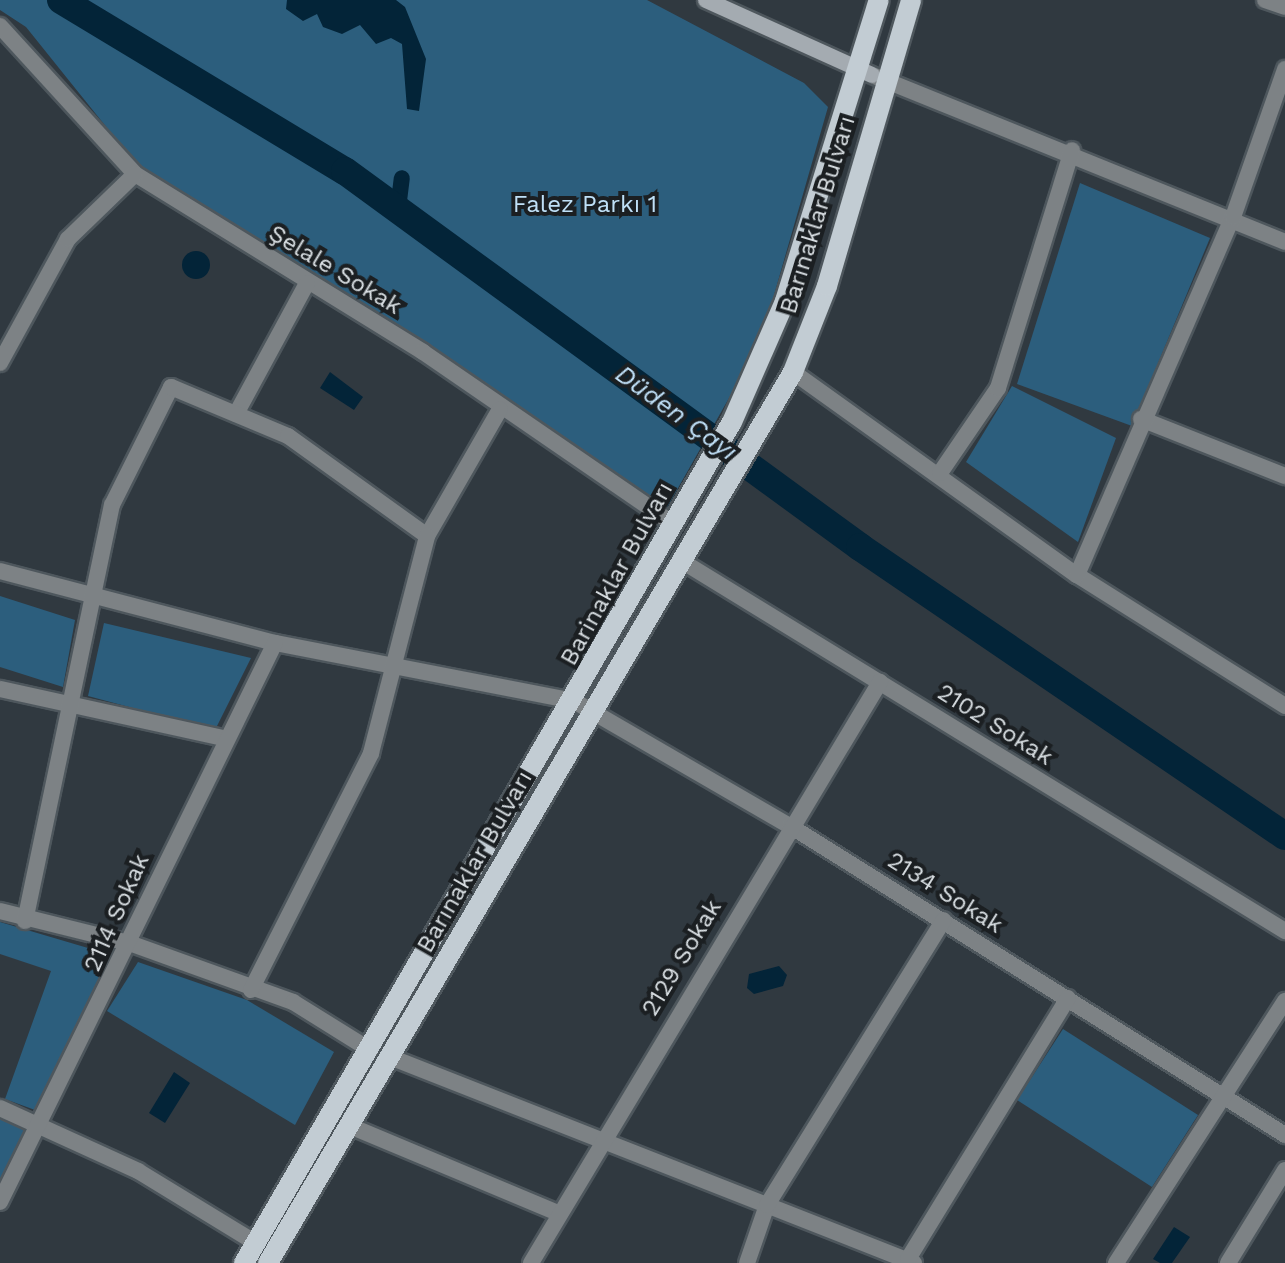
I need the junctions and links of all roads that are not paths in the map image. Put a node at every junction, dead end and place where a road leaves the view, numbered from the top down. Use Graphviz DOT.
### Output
graph roads {
  1 [pos="706,0"];
  2 [pos="879,0"];
  3 [pos="911,0"];
  4 [pos="1265,0"];
  5 [pos="1285,7"];
  6 [pos="0,26"];
  7 [pos="1285,69"];
  8 [pos="872,75"];
  9 [pos="1072,150"];
  10 [pos="135,174"];
  11 [pos="1233,217"];
  12 [pos="1285,242"];
  13 [pos="307,283"];
  14 [pos="0,363"];
  15 [pos="793,372"];
  16 [pos="500,409"];
  17 [pos="236,414"];
  18 [pos="1141,419"];
  19 [pos="704,472"];
  20 [pos="940,473"];
  21 [pos="1285,476"];
  22 [pos="673,524"];
  23 [pos="427,536"];
  24 [pos="680,560"];
  25 [pos="0,571"];
  26 [pos="1077,575"];
  27 [pos="94,600"];
  28 [pos="275,643"];
  29 [pos="394,661"];
  30 [pos="880,682"];
  31 [pos="0,689"];
  32 [pos="584,705"];
  33 [pos="69,706"];
  34 [pos="1285,706"];
  35 [pos="227,739"];
  36 [pos="790,826"];
  37 [pos="0,911"];
  38 [pos="944,920"];
  39 [pos="25,921"];
  40 [pos="1285,931"];
  41 [pos="132,944"];
  42 [pos="251,990"];
  43 [pos="1068,998"];
  44 [pos="1285,1001"];
  45 [pos="370,1050"];
  46 [pos="390,1057"];
  47 [pos="1222,1096"];
  48 [pos="0,1108"];
  49 [pos="40,1123"];
  50 [pos="350,1126"];
  51 [pos="1285,1135"];
  52 [pos="601,1139"];
  53 [pos="1285,1170"];
  54 [pos="0,1202"];
  55 [pos="767,1205"];
  56 [pos="558,1213"];
  57 [pos="256,1243"];
  58 [pos="911,1261"];
  59 [pos="244,1263"];
  60 [pos="268,1263"];
  61 [pos="531,1263"];
  62 [pos="747,1263"];
  63 [pos="1116,1263"];
  64 [pos="1228,1263"];
  1 -- 8 [label="street"];
  2 -- 8 [label="main road, Barınaklar Bulvarı"];
  3 -- 8 [label="main road, Barınaklar Bulvarı"];
  4 -- 5 [label="street"];
  6 -- 10 [label="street, Şelale Sokak"];
  7 -- 11 [label="street"];
  8 -- 9 [label="street"];
  8 -- 15 [label="main road, Barınaklar Bulvarı"];
  8 -- 19 [label="main road, Barınaklar Bulvarı"];
  9 -- 11 [label="street"];
  9 -- 20 [label="street"];
  10 -- 13 [label="street, Şelale Sokak"];
  10 -- 14 [label="street"];
  11 -- 12 [label="street"];
  11 -- 18 [label="street"];
  13 -- 16 [label="street, Şelale Sokak"];
  13 -- 17 [label="street"];
  15 -- 20 [label="street"];
  15 -- 24 [label="main road, Barınaklar Bulvarı"];
  16 -- 22 [label="street, Şelale Sokak"];
  16 -- 23 [label="street"];
  17 -- 23 [label="street"];
  17 -- 27 [label="street"];
  18 -- 21 [label="street"];
  18 -- 26 [label="street"];
  19 -- 22 [label="main road, Barinaklar Bulvarı"];
  20 -- 26 [label="street"];
  22 -- 32 [label="main road, Barinaklar Bulvarı"];
  23 -- 29 [label="street"];
  24 -- 30 [label="street, 2102 Sokak"];
  24 -- 32 [label="main road, Barınaklar Bulvarı"];
  25 -- 27 [label="street, 2134 Sokak"];
  26 -- 34 [label="street"];
  27 -- 28 [label="street, 2134 Sokak"];
  27 -- 33 [label="street"];
  28 -- 29 [label="street, 2134 Sokak"];
  28 -- 35 [label="street, 2114 Sokak"];
  29 -- 32 [label="street, 2134 Sokak"];
  29 -- 42 [label="street"];
  30 -- 36 [label="street, 2129 Sokak"];
  30 -- 40 [label="street, 2102 Sokak"];
  31 -- 33 [label="street"];
  32 -- 36 [label="street, 2134 Sokak"];
  32 -- 45 [label="main road, Barınaklar Bulvarı"];
  32 -- 46 [label="main road, Barınaklar Bulvarı"];
  33 -- 35 [label="street"];
  33 -- 39 [label="street"];
  35 -- 41 [label="street, 2114 Sokak"];
  36 -- 38 [label="street, 2134 Sokak"];
  36 -- 52 [label="street, 2129 Sokak"];
  37 -- 39 [label="street"];
  38 -- 43 [label="street, 2134 Sokak"];
  38 -- 55 [label="street"];
  39 -- 41 [label="street"];
  41 -- 42 [label="street"];
  41 -- 49 [label="street, 2114 Sokak"];
  42 -- 45 [label="street"];
  43 -- 47 [label="street, 2134 Sokak"];
  43 -- 58 [label="street"];
  44 -- 47 [label="street"];
  45 -- 57 [label="main road, Barınaklar Bulvarı"];
  46 -- 50 [label="main road, Barınaklar Bulvarı"];
  46 -- 52 [label="street"];
  47 -- 51 [label="street, 2134 Sokak"];
  47 -- 63 [label="street"];
  48 -- 49 [label="street"];
  49 -- 54 [label="street, 2114 Sokak"];
  49 -- 57 [label="street"];
  50 -- 56 [label="street"];
  50 -- 60 [label="main road, Barınaklar Bulvarı"];
  52 -- 55 [label="street"];
  52 -- 56 [label="street, 2129 Sokak"];
  53 -- 64 [label="street"];
  55 -- 58 [label="street"];
  55 -- 62 [label="street"];
  56 -- 61 [label="street, 2129 Sokak"];
  57 -- 59 [label="main road, Barınaklar Bulvarı"];
}
